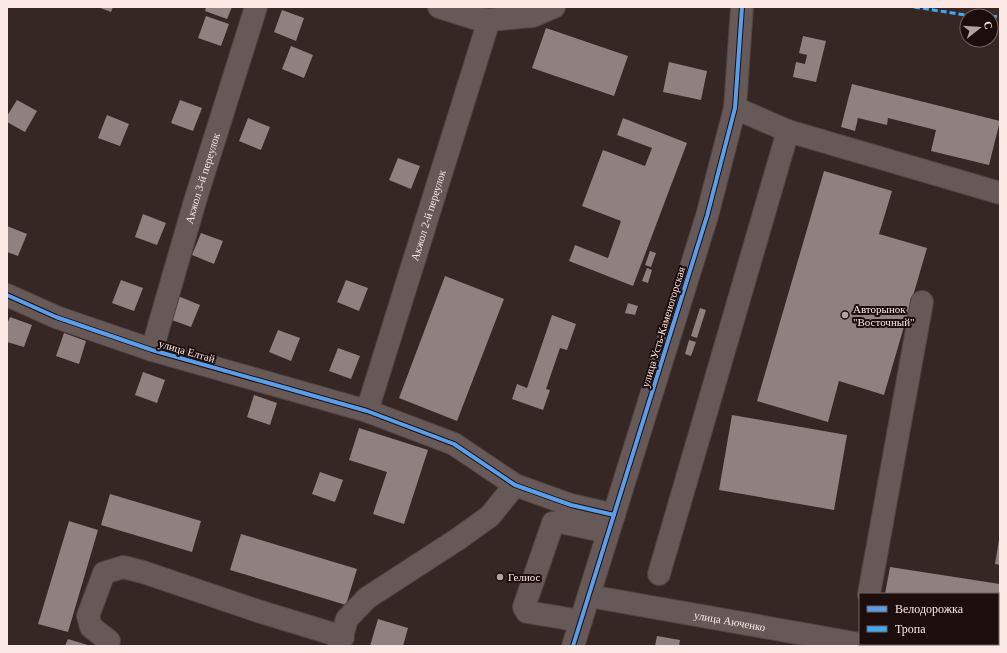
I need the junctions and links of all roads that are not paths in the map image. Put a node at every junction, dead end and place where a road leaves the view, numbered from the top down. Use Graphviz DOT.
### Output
graph roads {
  1 [pos="256,7"];
  2 [pos="439,7"];
  3 [pos="554,7"];
  4 [pos="742,7"];
  5 [pos="489,20"];
  6 [pos="735,108"];
  7 [pos="788,131"];
  8 [pos="1000,192"];
  9 [pos="7,295"];
  10 [pos="922,302"];
  11 [pos="152,350"];
  12 [pos="367,411"];
  13 [pos="515,485"];
  14 [pos="611,524"];
  15 [pos="659,574"];
  16 [pos="869,593"];
  17 [pos="588,596"];
  18 [pos="581,621"];
  19 [pos="341,642"];
  20 [pos="859,644"];
  21 [pos="107,646"];
  22 [pos="573,646"];
  1 -- 11 [label="street, Акжол 3-й переулок"];
  2 -- 5 [label="street"];
  3 -- 5 [label="street"];
  4 -- 6 [label="street, улица Усть-Каменогорская"];
  5 -- 12 [label="street, Акжол 2-й переулок"];
  6 -- 7 [label="street"];
  6 -- 14 [label="street, улица Усть-Каменогорская"];
  7 -- 8 [label="street"];
  7 -- 15 [label="street"];
  9 -- 11 [label="street, улица Елтай"];
  10 -- 16 [label="street"];
  11 -- 12 [label="street, улица Елтай"];
  12 -- 13 [label="street, улица Елтай"];
  13 -- 14 [label="street, улица Елтай"];
  13 -- 19 [label="street"];
  14 -- 17 [label="street, улица Усть-Каменогорская"];
  14 -- 18 [label="street"];
  17 -- 18 [label="street, улица Усть-Каменогорская"];
  17 -- 20 [label="street, улица Аюченко"];
  18 -- 22 [label="street, улица Усть-Каменогорская"];
  19 -- 21 [label="street"];
}
